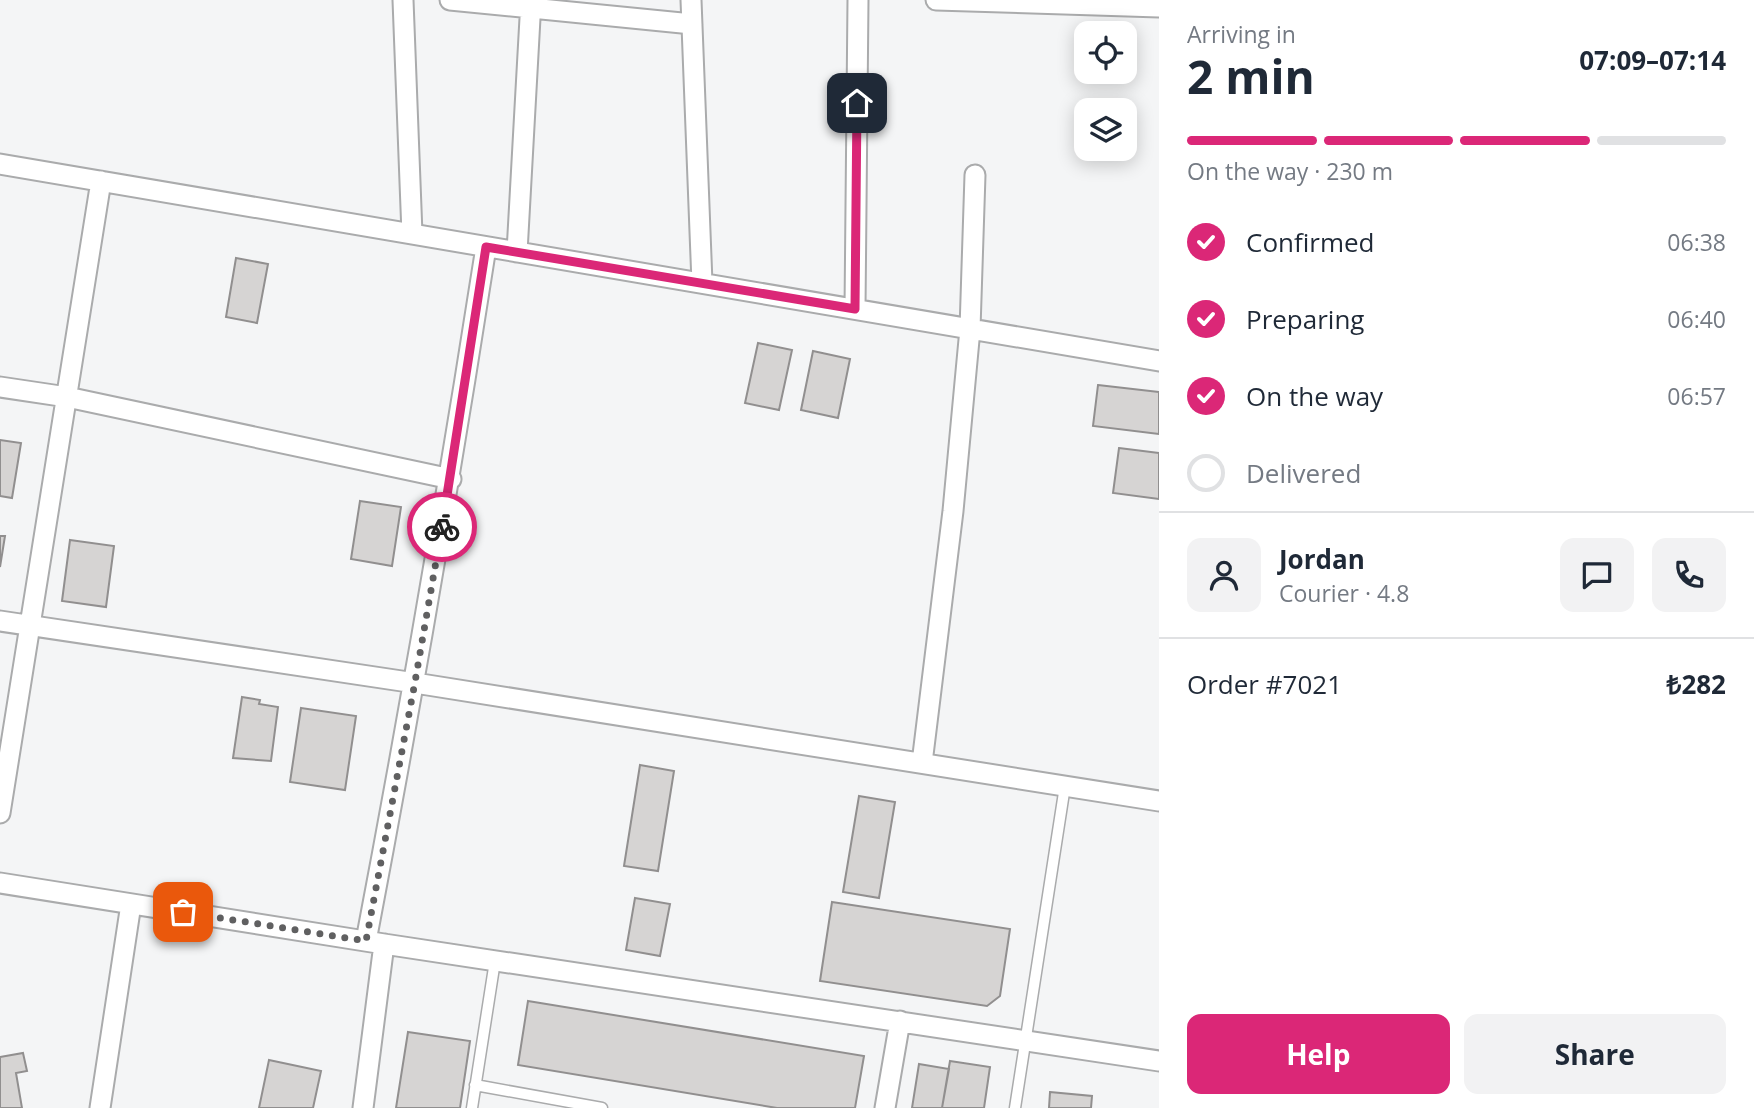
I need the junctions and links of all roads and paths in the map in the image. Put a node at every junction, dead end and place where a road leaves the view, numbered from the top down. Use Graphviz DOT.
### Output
graph roads {
  1 [pos="403,0"];
  2 [pos="450,0"];
  3 [pos="691,0"];
  4 [pos="858,0"];
  5 [pos="936,0"];
  6 [pos="530,4"];
  7 [pos="1159,7"];
  8 [pos="692,24"];
  9 [pos="0,164"];
  10 [pos="975,175"];
  11 [pos="101,181"];
  12 [pos="412,234"];
  13 [pos="486,247"];
  14 [pos="517,252"];
  15 [pos="702,283"];
  16 [pos="855,309"];
  17 [pos="970,329"];
  18 [pos="1159,361"];
  19 [pos="0,387"];
  20 [pos="67,397"];
  21 [pos="450,479"];
  22 [pos="0,621"];
  23 [pos="31,626"];
  24 [pos="415,682"];
  25 [pos="922,763"];
  26 [pos="1065,786"];
  27 [pos="1159,801"];
  28 [pos="0,813"];
  29 [pos="0,884"];
  30 [pos="131,904"];
  31 [pos="375,943"];
  32 [pos="495,961"];
  33 [pos="900,1021"];
  34 [pos="1026,1040"];
  35 [pos="1159,1061"];
  36 [pos="475,1086"];
  37 [pos="100,1108"];
  38 [pos="363,1108"];
  39 [pos="472,1108"];
  40 [pos="602,1108"];
  41 [pos="885,1108"];
  42 [pos="1015,1108"];
  1 -- 12 [label="street"];
  2 -- 6 [label="street"];
  3 -- 8 [label="street"];
  4 -- 16 [label="street"];
  5 -- 7 [label="street"];
  6 -- 8 [label="street"];
  6 -- 14 [label="street"];
  8 -- 15 [label="street"];
  9 -- 11 [label="street"];
  10 -- 17 [label="street"];
  11 -- 12 [label="street"];
  11 -- 20 [label="street"];
  12 -- 13 [label="street"];
  13 -- 14 [label="street"];
  13 -- 21 [label="street"];
  14 -- 15 [label="street"];
  15 -- 16 [label="street"];
  16 -- 17 [label="street"];
  17 -- 18 [label="street"];
  17 -- 25 [label="street"];
  19 -- 20 [label="street"];
  20 -- 21 [label="street"];
  20 -- 23 [label="street"];
  21 -- 24 [label="street"];
  22 -- 23 [label="street"];
  23 -- 24 [label="street"];
  23 -- 28 [label="street"];
  24 -- 25 [label="street"];
  24 -- 31 [label="street"];
  25 -- 26 [label="street"];
  26 -- 27 [label="street"];
  26 -- 34 [label="lane"];
  29 -- 30 [label="street"];
  30 -- 31 [label="street"];
  30 -- 37 [label="street"];
  31 -- 32 [label="street"];
  31 -- 38 [label="street"];
  32 -- 33 [label="street"];
  32 -- 36 [label="lane"];
  33 -- 34 [label="street"];
  33 -- 41 [label="street"];
  34 -- 35 [label="street"];
  34 -- 42 [label="lane"];
  36 -- 39 [label="lane"];
  36 -- 40 [label="lane"];
}
